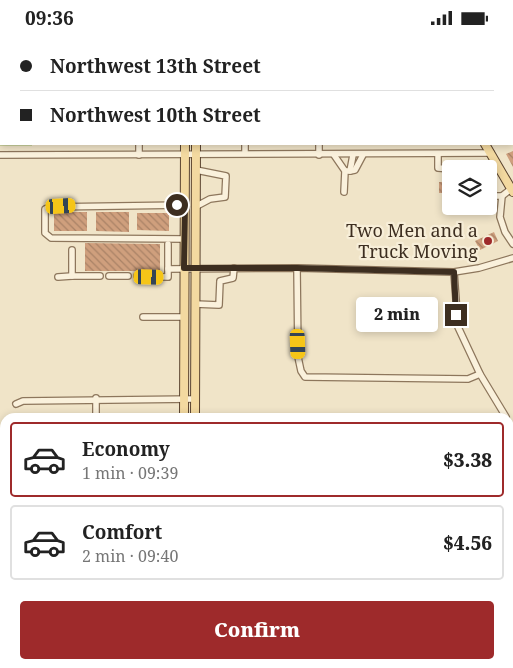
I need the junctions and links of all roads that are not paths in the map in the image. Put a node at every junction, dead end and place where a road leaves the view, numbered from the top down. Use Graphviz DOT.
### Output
graph roads {
  1 [pos="139,145"];
  2 [pos="185,145"];
  3 [pos="196,145"];
  4 [pos="245,145"];
  5 [pos="320,145"];
  6 [pos="487,145"];
  7 [pos="196,152"];
  8 [pos="245,153"];
  9 [pos="491,153"];
  10 [pos="438,154"];
  11 [pos="467,154"];
  12 [pos="0,155"];
  13 [pos="139,155"];
  14 [pos="185,155"];
  15 [pos="319,155"];
  16 [pos="334,155"];
  17 [pos="353,155"];
  18 [pos="363,155"];
  19 [pos="468,160"];
  20 [pos="442,168"];
  21 [pos="196,170"];
  22 [pos="348,171"];
  23 [pos="512,191"];
  24 [pos="344,192"];
  25 [pos="497,196"];
  26 [pos="502,196"];
  27 [pos="185,205"];
  28 [pos="196,207"];
  29 [pos="184,239"];
  30 [pos="513,244"];
  31 [pos="168,245"];
  32 [pos="72,250"];
  33 [pos="513,258"];
  34 [pos="184,268"];
  35 [pos="195,268"];
  36 [pos="234,268"];
  37 [pos="297,268"];
  38 [pos="168,269"];
  39 [pos="454,272"];
  40 [pos="72,276"];
  41 [pos="100,276"];
  42 [pos="109,276"];
  43 [pos="128,276"];
  44 [pos="58,277"];
  45 [pos="137,277"];
  46 [pos="195,305"];
  47 [pos="143,317"];
  48 [pos="184,317"];
  49 [pos="480,374"];
  50 [pos="96,399"];
  51 [pos="184,399"];
  52 [pos="195,399"];
  53 [pos="16,404"];
  54 [pos="96,413"];
  55 [pos="184,413"];
  56 [pos="195,413"];
  57 [pos="504,413"];
  1 -- 13 [label="street"];
  2 -- 14 [label="main road"];
  3 -- 7 [label="main road"];
  4 -- 8 [label="street"];
  5 -- 15 [label="street"];
  6 -- 9 [label="main road"];
  7 -- 8 [label="street"];
  7 -- 14 [label="street"];
  7 -- 21 [label="main road"];
  8 -- 15 [label="street"];
  9 -- 11 [label="street"];
  9 -- 23 [label="main road"];
  10 -- 11 [label="street"];
  10 -- 18 [label="street"];
  10 -- 20 [label="street"];
  11 -- 19 [label="street"];
  12 -- 13 [label="street"];
  13 -- 14 [label="street"];
  14 -- 27 [label="main road"];
  15 -- 16 [label="street"];
  16 -- 17 [label="street"];
  16 -- 22 [label="street"];
  17 -- 18 [label="street"];
  17 -- 22 [label="street"];
  18 -- 22 [label="street"];
  21 -- 28 [label="main road"];
  21 -- 28 [label="street"];
  22 -- 24 [label="street"];
  23 -- 26 [label="street"];
  25 -- 26 [label="street"];
  26 -- 30 [label="street"];
  27 -- 29 [label="main road"];
  27 -- 29 [label="street"];
  28 -- 35 [label="main road"];
  29 -- 34 [label="main road"];
  31 -- 38 [label="street"];
  32 -- 40 [label="street"];
  33 -- 39 [label="street"];
  34 -- 35 [label="street"];
  34 -- 38 [label="street"];
  34 -- 48 [label="main road"];
  35 -- 36 [label="street"];
  35 -- 46 [label="main road"];
  36 -- 37 [label="street"];
  36 -- 46 [label="street"];
  37 -- 39 [label="street"];
  37 -- 49 [label="street"];
  38 -- 45 [label="street"];
  39 -- 49 [label="street"];
  40 -- 41 [label="street"];
  40 -- 44 [label="street"];
  42 -- 43 [label="street"];
  46 -- 52 [label="main road"];
  47 -- 48 [label="street"];
  48 -- 51 [label="main road"];
  49 -- 57 [label="street"];
  50 -- 51 [label="street"];
  50 -- 53 [label="street"];
  50 -- 54 [label="street"];
  51 -- 52 [label="street"];
  51 -- 55 [label="main road"];
  52 -- 56 [label="main road"];
}
